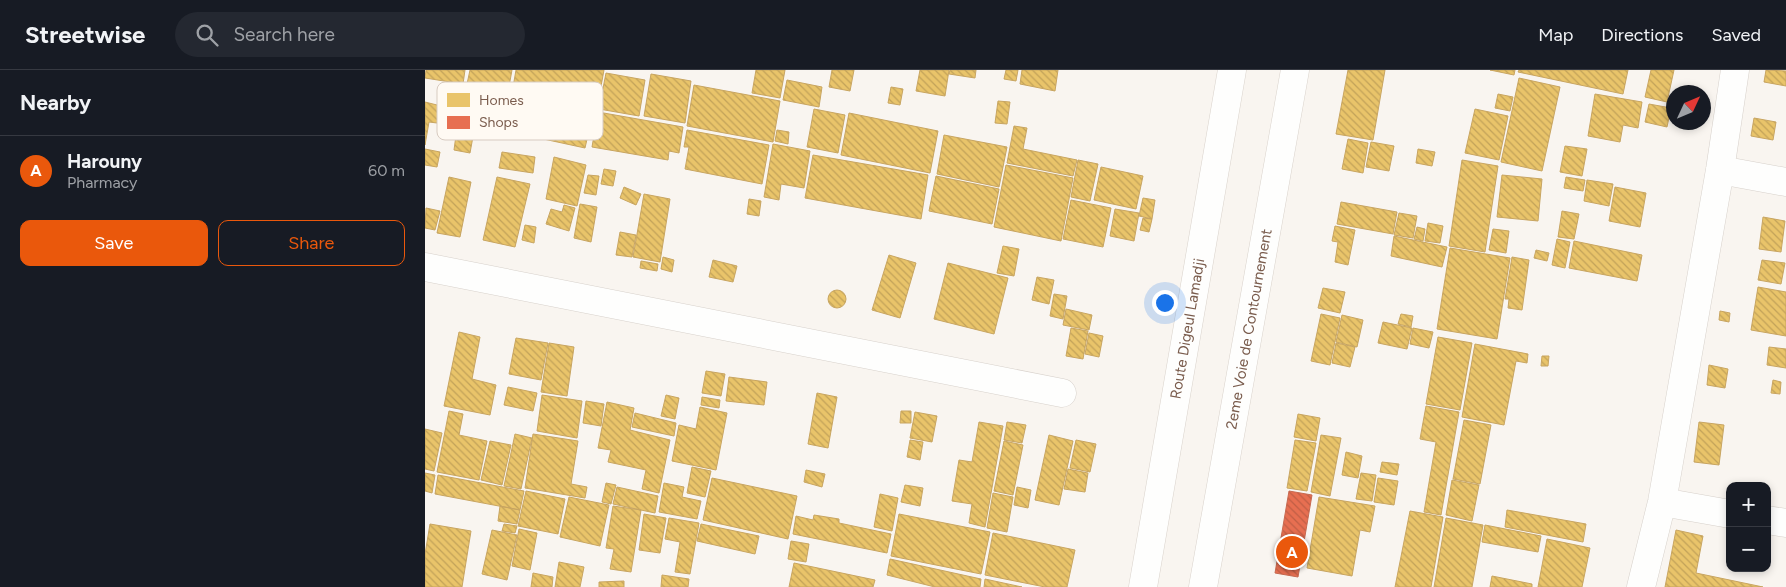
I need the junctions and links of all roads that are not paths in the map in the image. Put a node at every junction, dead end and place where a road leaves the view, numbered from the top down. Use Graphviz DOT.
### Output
graph roads {
  1 [pos="1233,70"];
  2 [pos="1295,70"];
  3 [pos="1735,70"];
  4 [pos="1720,170"];
  5 [pos="1786,182"];
  6 [pos="425,267"];
  7 [pos="1062,393"];
  8 [pos="1662,502"];
  9 [pos="1726,513"];
  10 [pos="1771,521"];
  11 [pos="1786,523"];
  12 [pos="1143,587"];
  13 [pos="1203,587"];
  14 [pos="1641,587"];
  1 -- 12 [label="street, Route Digeul Lamadji"];
  2 -- 13 [label="street, 2eme Voie de Contournement"];
  3 -- 4 [label="street"];
  4 -- 5 [label="street"];
  4 -- 8 [label="street"];
  6 -- 7 [label="street"];
  8 -- 9 [label="street"];
  8 -- 14 [label="street"];
  10 -- 11 [label="street"];
}
